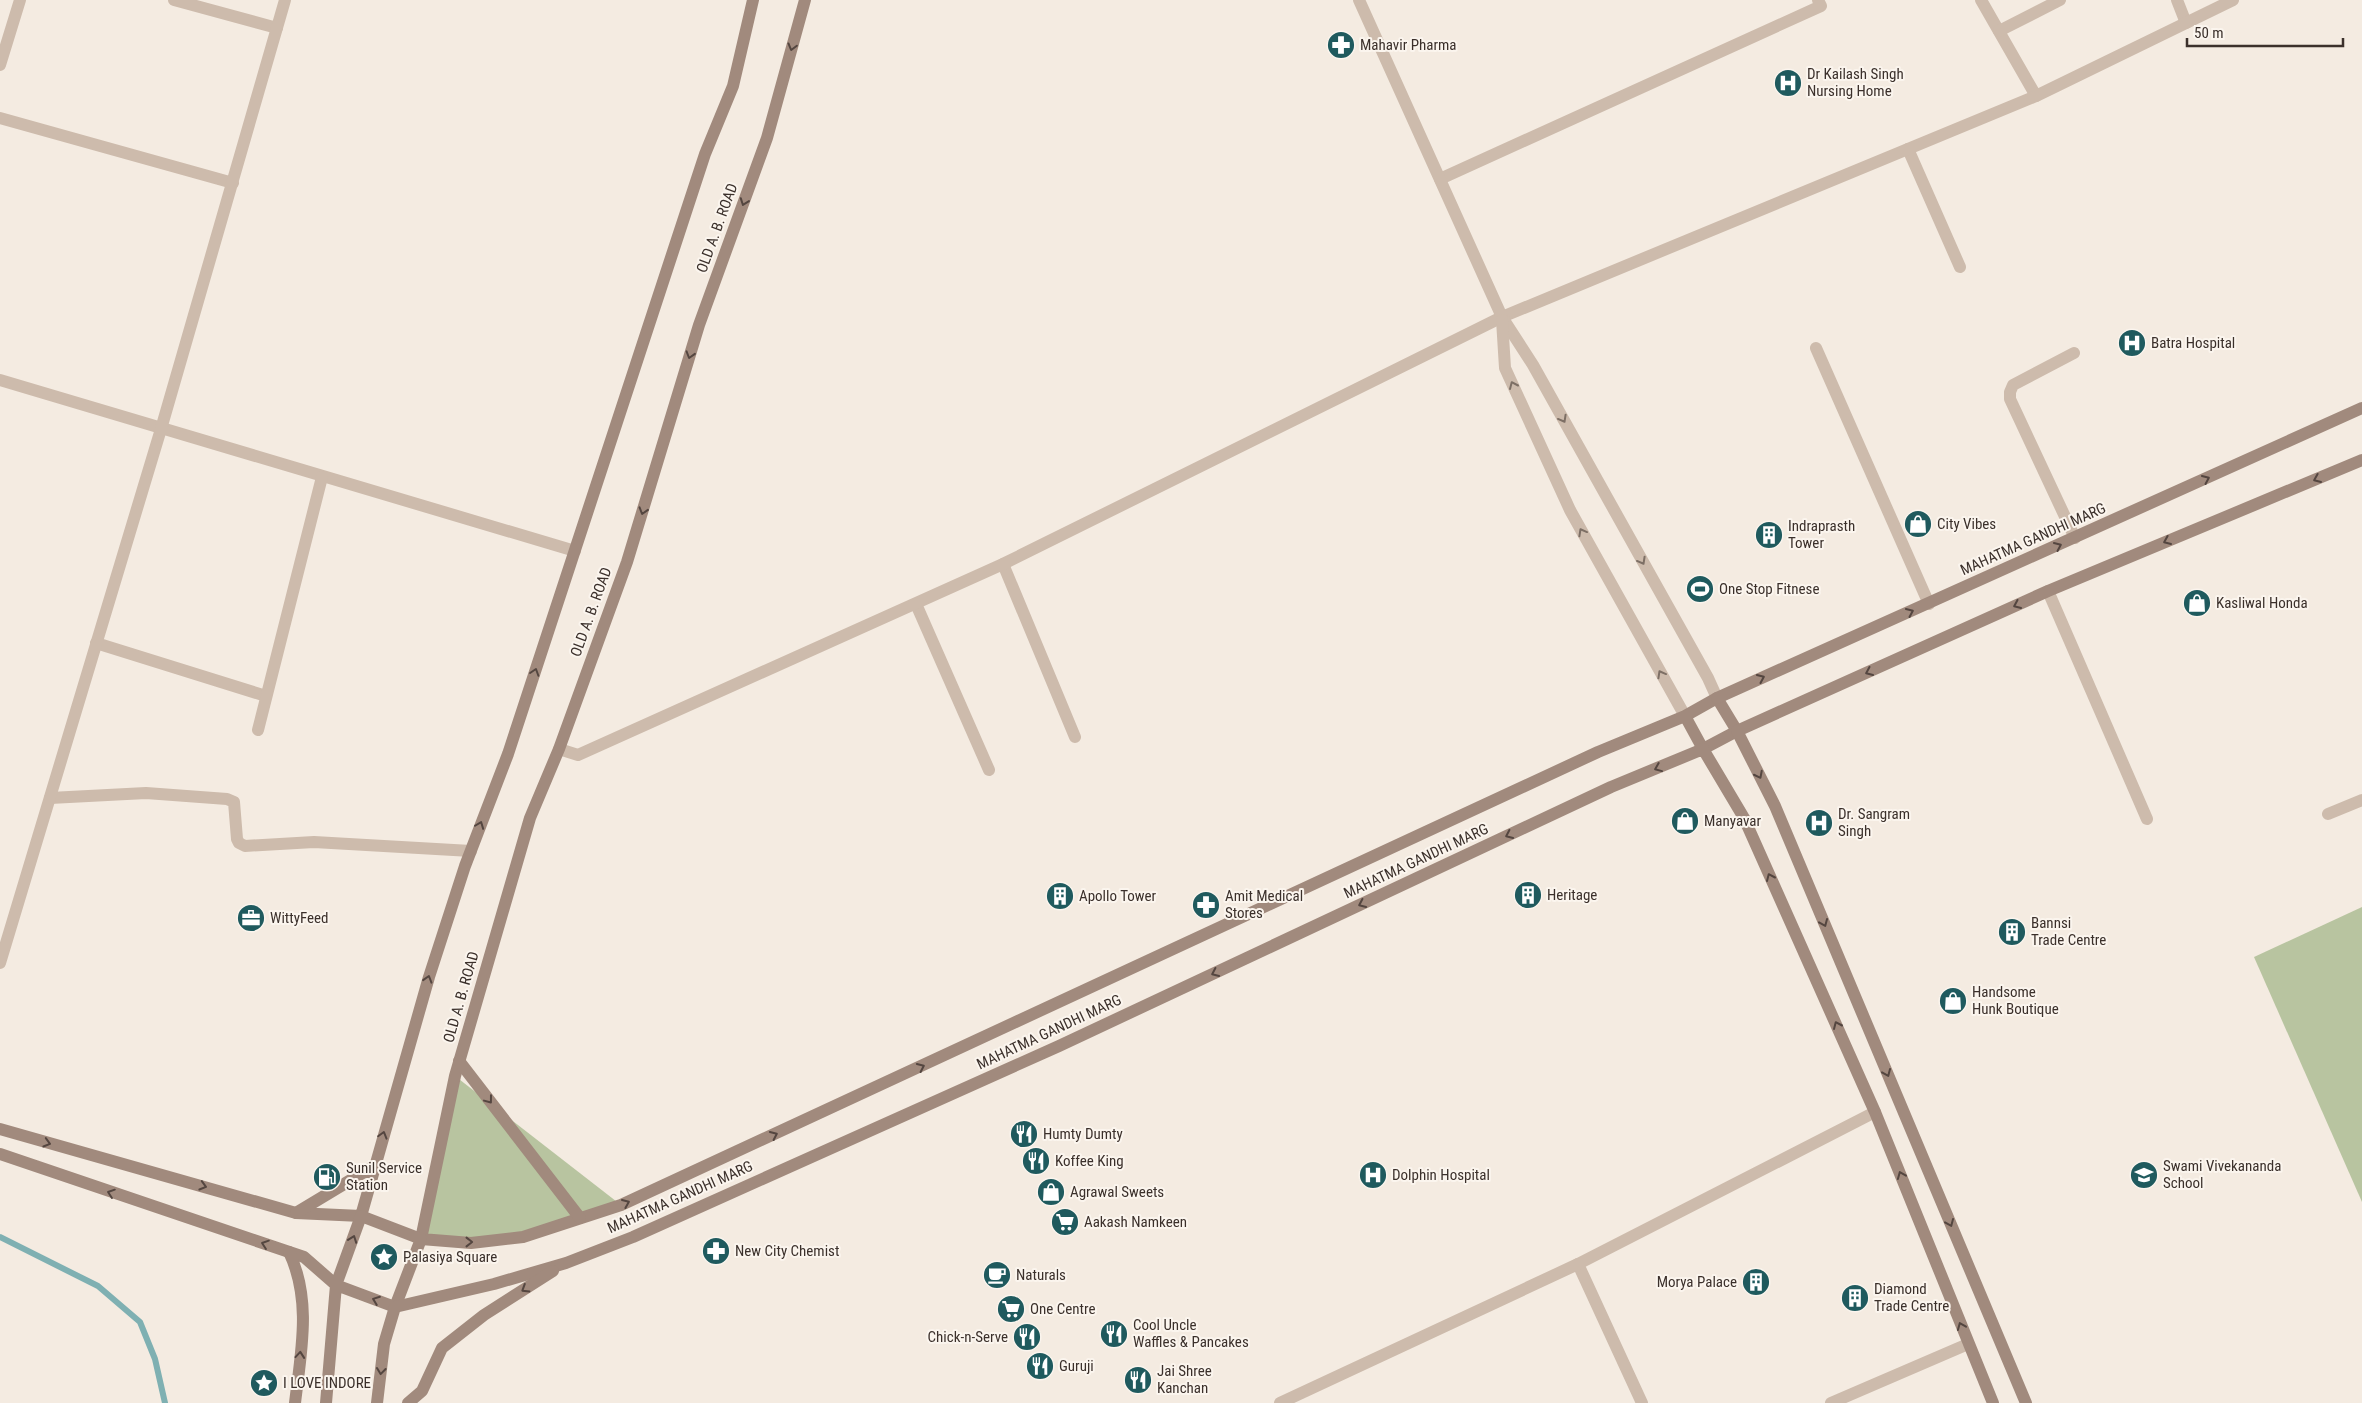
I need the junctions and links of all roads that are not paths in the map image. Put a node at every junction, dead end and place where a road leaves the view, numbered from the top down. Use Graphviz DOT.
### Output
graph roads {
  1 [pos="20,0"];
  2 [pos="174,0"];
  3 [pos="285,0"];
  4 [pos="753,0"];
  5 [pos="805,0"];
  6 [pos="1360,0"];
  7 [pos="1818,0"];
  8 [pos="1981,0"];
  9 [pos="2060,0"];
  10 [pos="2176,0"];
  11 [pos="2233,0"];
  12 [pos="2186,23"];
  13 [pos="277,28"];
  14 [pos="1999,31"];
  15 [pos="0,65"];
  16 [pos="2036,96"];
  17 [pos="0,118"];
  18 [pos="1908,149"];
  19 [pos="1440,179"];
  20 [pos="233,183"];
  21 [pos="1960,267"];
  22 [pos="1502,317"];
  23 [pos="1816,348"];
  24 [pos="2074,353"];
  25 [pos="0,380"];
  26 [pos="2362,408"];
  27 [pos="161,429"];
  28 [pos="2362,460"];
  29 [pos="322,477"];
  30 [pos="2075,538"];
  31 [pos="575,551"];
  32 [pos="1003,564"];
  33 [pos="2048,591"];
  34 [pos="916,604"];
  35 [pos="1929,604"];
  36 [pos="96,643"];
  37 [pos="266,696"];
  38 [pos="1717,698"];
  39 [pos="1685,716"];
  40 [pos="258,730"];
  41 [pos="1737,731"];
  42 [pos="1075,737"];
  43 [pos="558,749"];
  44 [pos="1703,750"];
  45 [pos="989,770"];
  46 [pos="50,798"];
  47 [pos="2362,800"];
  48 [pos="2328,814"];
  49 [pos="2147,819"];
  50 [pos="471,851"];
  51 [pos="0,963"];
  52 [pos="460,1061"];
  53 [pos="1875,1112"];
  54 [pos="0,1129"];
  55 [pos="0,1154"];
  56 [pos="374,1166"];
  57 [pos="296,1213"];
  58 [pos="361,1216"];
  59 [pos="580,1218"];
  60 [pos="420,1239"];
  61 [pos="289,1252"];
  62 [pos="566,1263"];
  63 [pos="1578,1264"];
  64 [pos="336,1285"];
  65 [pos="395,1307"];
  66 [pos="1968,1344"];
  67 [pos="295,1403"];
  68 [pos="326,1403"];
  69 [pos="377,1403"];
  70 [pos="408,1403"];
  71 [pos="1280,1403"];
  72 [pos="1642,1403"];
  73 [pos="1831,1403"];
  74 [pos="1993,1403"];
  75 [pos="2026,1403"];
  1 -- 15 [label="street"];
  2 -- 13 [label="street"];
  3 -- 13 [label="street"];
  4 -- 31 [label="main road"];
  5 -- 43 [label="main road, OLD A. B. ROAD, one-way"];
  6 -- 19 [label="street"];
  7 -- 19 [label="street"];
  8 -- 14 [label="street"];
  9 -- 14 [label="street"];
  10 -- 12 [label="street"];
  11 -- 12 [label="street"];
  12 -- 16 [label="street"];
  13 -- 20 [label="street"];
  14 -- 16 [label="street"];
  16 -- 18 [label="street"];
  17 -- 20 [label="street"];
  18 -- 21 [label="street"];
  18 -- 22 [label="street"];
  19 -- 22 [label="street"];
  20 -- 27 [label="street"];
  22 -- 32 [label="street"];
  22 -- 38 [label="street, one-way"];
  39 -- 22 [label="street, one-way"];
  23 -- 35 [label="street"];
  24 -- 30 [label="street"];
  25 -- 27 [label="street"];
  30 -- 26 [label="main road, MAHATMA GANDHI MARG, one-way"];
  27 -- 29 [label="street"];
  27 -- 36 [label="street"];
  28 -- 33 [label="main road, one-way"];
  29 -- 31 [label="street"];
  29 -- 37 [label="street"];
  35 -- 30 [label="main road, MAHATMA GANDHI MARG, one-way"];
  50 -- 31 [label="main road, one-way"];
  32 -- 34 [label="street"];
  32 -- 42 [label="street"];
  33 -- 41 [label="main road, one-way"];
  33 -- 49 [label="street"];
  34 -- 43 [label="street"];
  34 -- 45 [label="street"];
  38 -- 35 [label="main road, MAHATMA GANDHI MARG, one-way"];
  36 -- 37 [label="street"];
  36 -- 46 [label="street"];
  37 -- 40 [label="street"];
  38 -- 39 [label="main road, MAHATMA GANDHI MARG"];
  38 -- 41 [label="main road"];
  39 -- 44 [label="main road"];
  59 -- 39 [label="main road, MAHATMA GANDHI MARG, one-way"];
  41 -- 44 [label="main road, MAHATMA GANDHI MARG"];
  41 -- 75 [label="main road, one-way"];
  43 -- 52 [label="main road, OLD A. B. ROAD"];
  53 -- 44 [label="main road, one-way"];
  44 -- 62 [label="main road, MAHATMA GANDHI MARG, one-way"];
  46 -- 50 [label="street"];
  46 -- 51 [label="street"];
  47 -- 48 [label="street"];
  56 -- 50 [label="main road, one-way"];
  52 -- 59 [label="main road, one-way"];
  52 -- 60 [label="main road, OLD A. B. ROAD"];
  53 -- 63 [label="street"];
  66 -- 53 [label="main road, one-way"];
  54 -- 57 [label="main road, MAHATMA GANDHI MARG, one-way"];
  61 -- 55 [label="main road, one-way"];
  56 -- 57 [label="main road"];
  56 -- 58 [label="main road"];
  57 -- 58 [label="main road, MAHATMA GANDHI MARG"];
  58 -- 60 [label="main road, MAHATMA GANDHI MARG"];
  64 -- 58 [label="main road, one-way"];
  60 -- 59 [label="main road, MAHATMA GANDHI MARG, one-way"];
  60 -- 65 [label="main road, OLD A. B. ROAD"];
  61 -- 64 [label="main road"];
  67 -- 61 [label="main road, one-way"];
  62 -- 65 [label="main road, MAHATMA GANDHI MARG"];
  62 -- 70 [label="main road, one-way"];
  63 -- 71 [label="street"];
  63 -- 72 [label="street"];
  65 -- 64 [label="main road, one-way"];
  64 -- 68 [label="main road"];
  65 -- 69 [label="main road, one-way"];
  66 -- 73 [label="street"];
  66 -- 74 [label="main road"];
}
